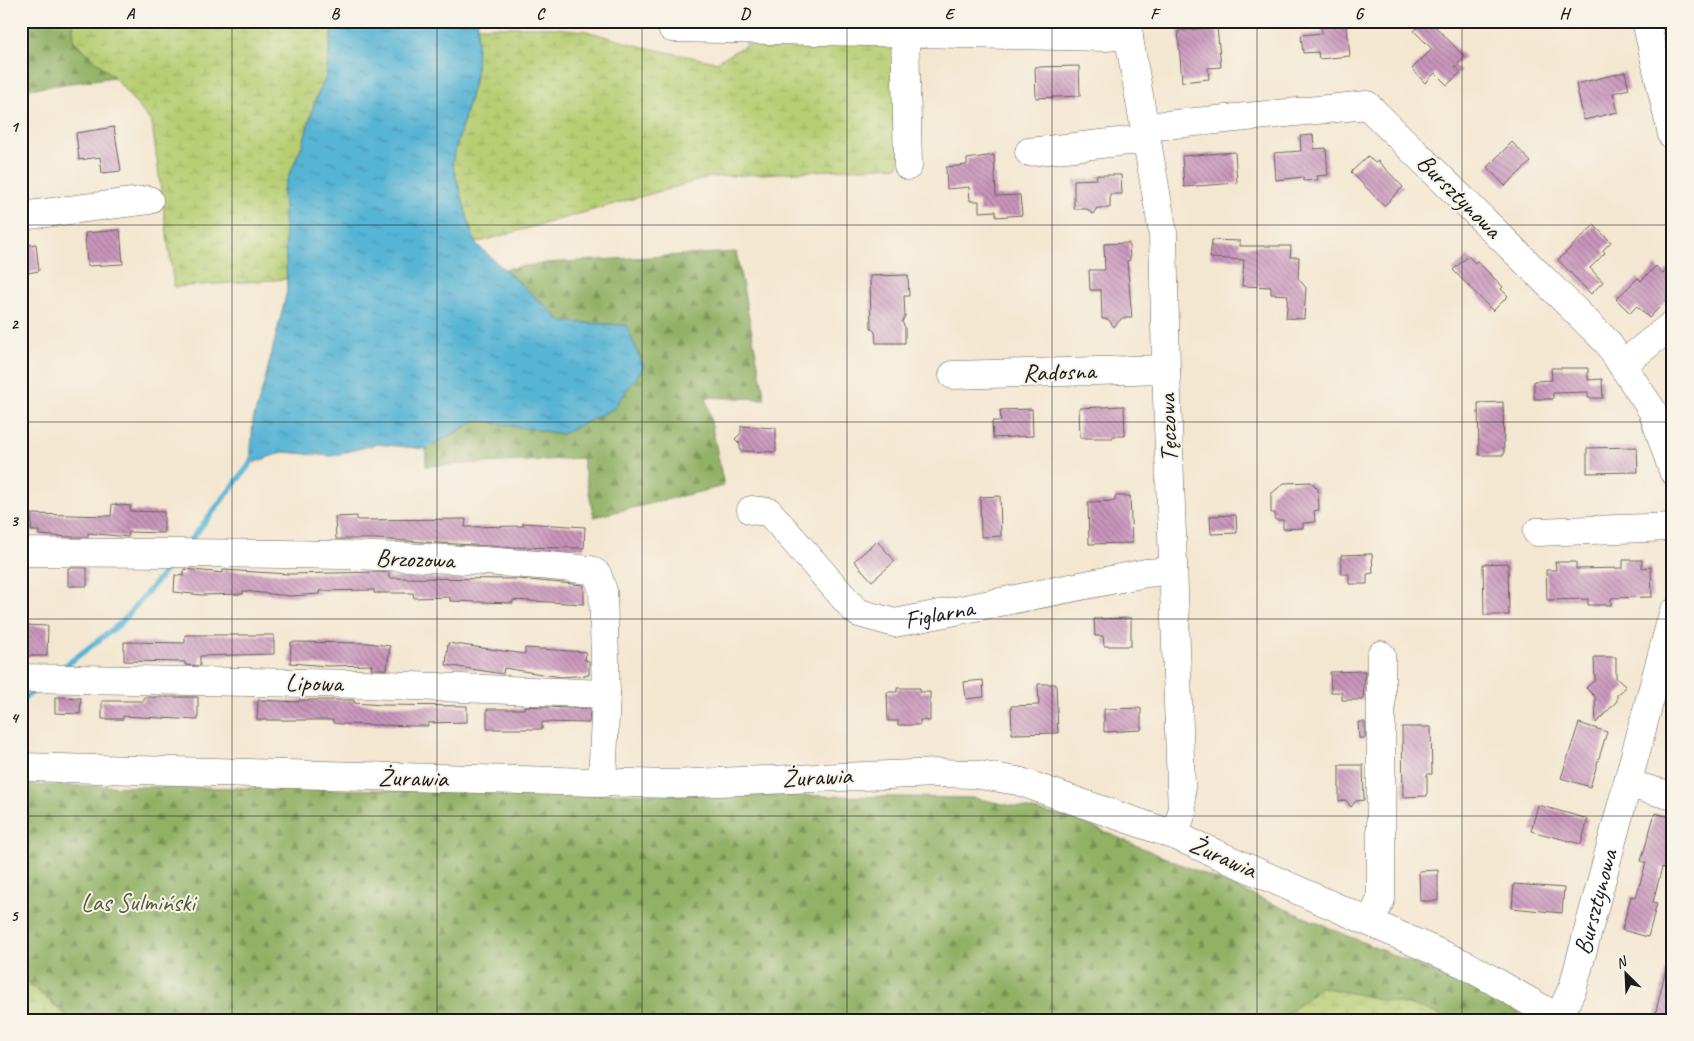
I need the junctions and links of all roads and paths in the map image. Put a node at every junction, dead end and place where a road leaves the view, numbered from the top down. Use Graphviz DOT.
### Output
graph roads {
  1 [pos="1646,21"];
  2 [pos="672,28"];
  3 [pos="1128,28"];
  4 [pos="905,33"];
  5 [pos="1146,134"];
  6 [pos="1672,135"];
  7 [pos="1029,152"];
  8 [pos="908,166"];
  9 [pos="150,200"];
  10 [pos="21,216"];
  11 [pos="1673,324"];
  12 [pos="1622,365"];
  13 [pos="1166,369"];
  14 [pos="953,375"];
  15 [pos="1673,471"];
  16 [pos="751,510"];
  17 [pos="1673,527"];
  18 [pos="1537,532"];
  19 [pos="21,552"];
  20 [pos="1173,571"];
  21 [pos="1673,613"];
  22 [pos="1381,655"];
  23 [pos="21,678"];
  24 [pos="606,694"];
  25 [pos="21,767"];
  26 [pos="602,783"];
  27 [pos="1628,784"];
  28 [pos="1673,796"];
  29 [pos="1174,836"];
  30 [pos="1371,921"];
  31 [pos="1560,1019"];
  1 -- 6 [label="street"];
  2 -- 4 [label="street"];
  3 -- 4 [label="street"];
  3 -- 5 [label="street, Tęczowa"];
  4 -- 8 [label="street"];
  5 -- 7 [label="street, Bursztynowa"];
  5 -- 12 [label="street, Bursztynowa"];
  5 -- 13 [label="street, Tęczowa"];
  9 -- 10 [label="street"];
  11 -- 12 [label="street"];
  12 -- 15 [label="street, Bursztynowa"];
  13 -- 14 [label="street, Radosna"];
  13 -- 20 [label="street, Tęczowa"];
  16 -- 20 [label="street, Figlarna"];
  17 -- 18 [label="street"];
  19 -- 24 [label="street, Brzozowa"];
  20 -- 29 [label="street, Tęczowa"];
  21 -- 27 [label="street, Bursztynowa"];
  22 -- 30 [label="street"];
  23 -- 24 [label="street, Lipowa"];
  24 -- 26 [label="street, Brzozowa"];
  25 -- 26 [label="street, Żurawia"];
  26 -- 29 [label="street, Żurawia"];
  27 -- 28 [label="street"];
  27 -- 31 [label="street, Bursztynowa"];
  29 -- 30 [label="street, Żurawia"];
  30 -- 31 [label="street, Żurawia"];
}
